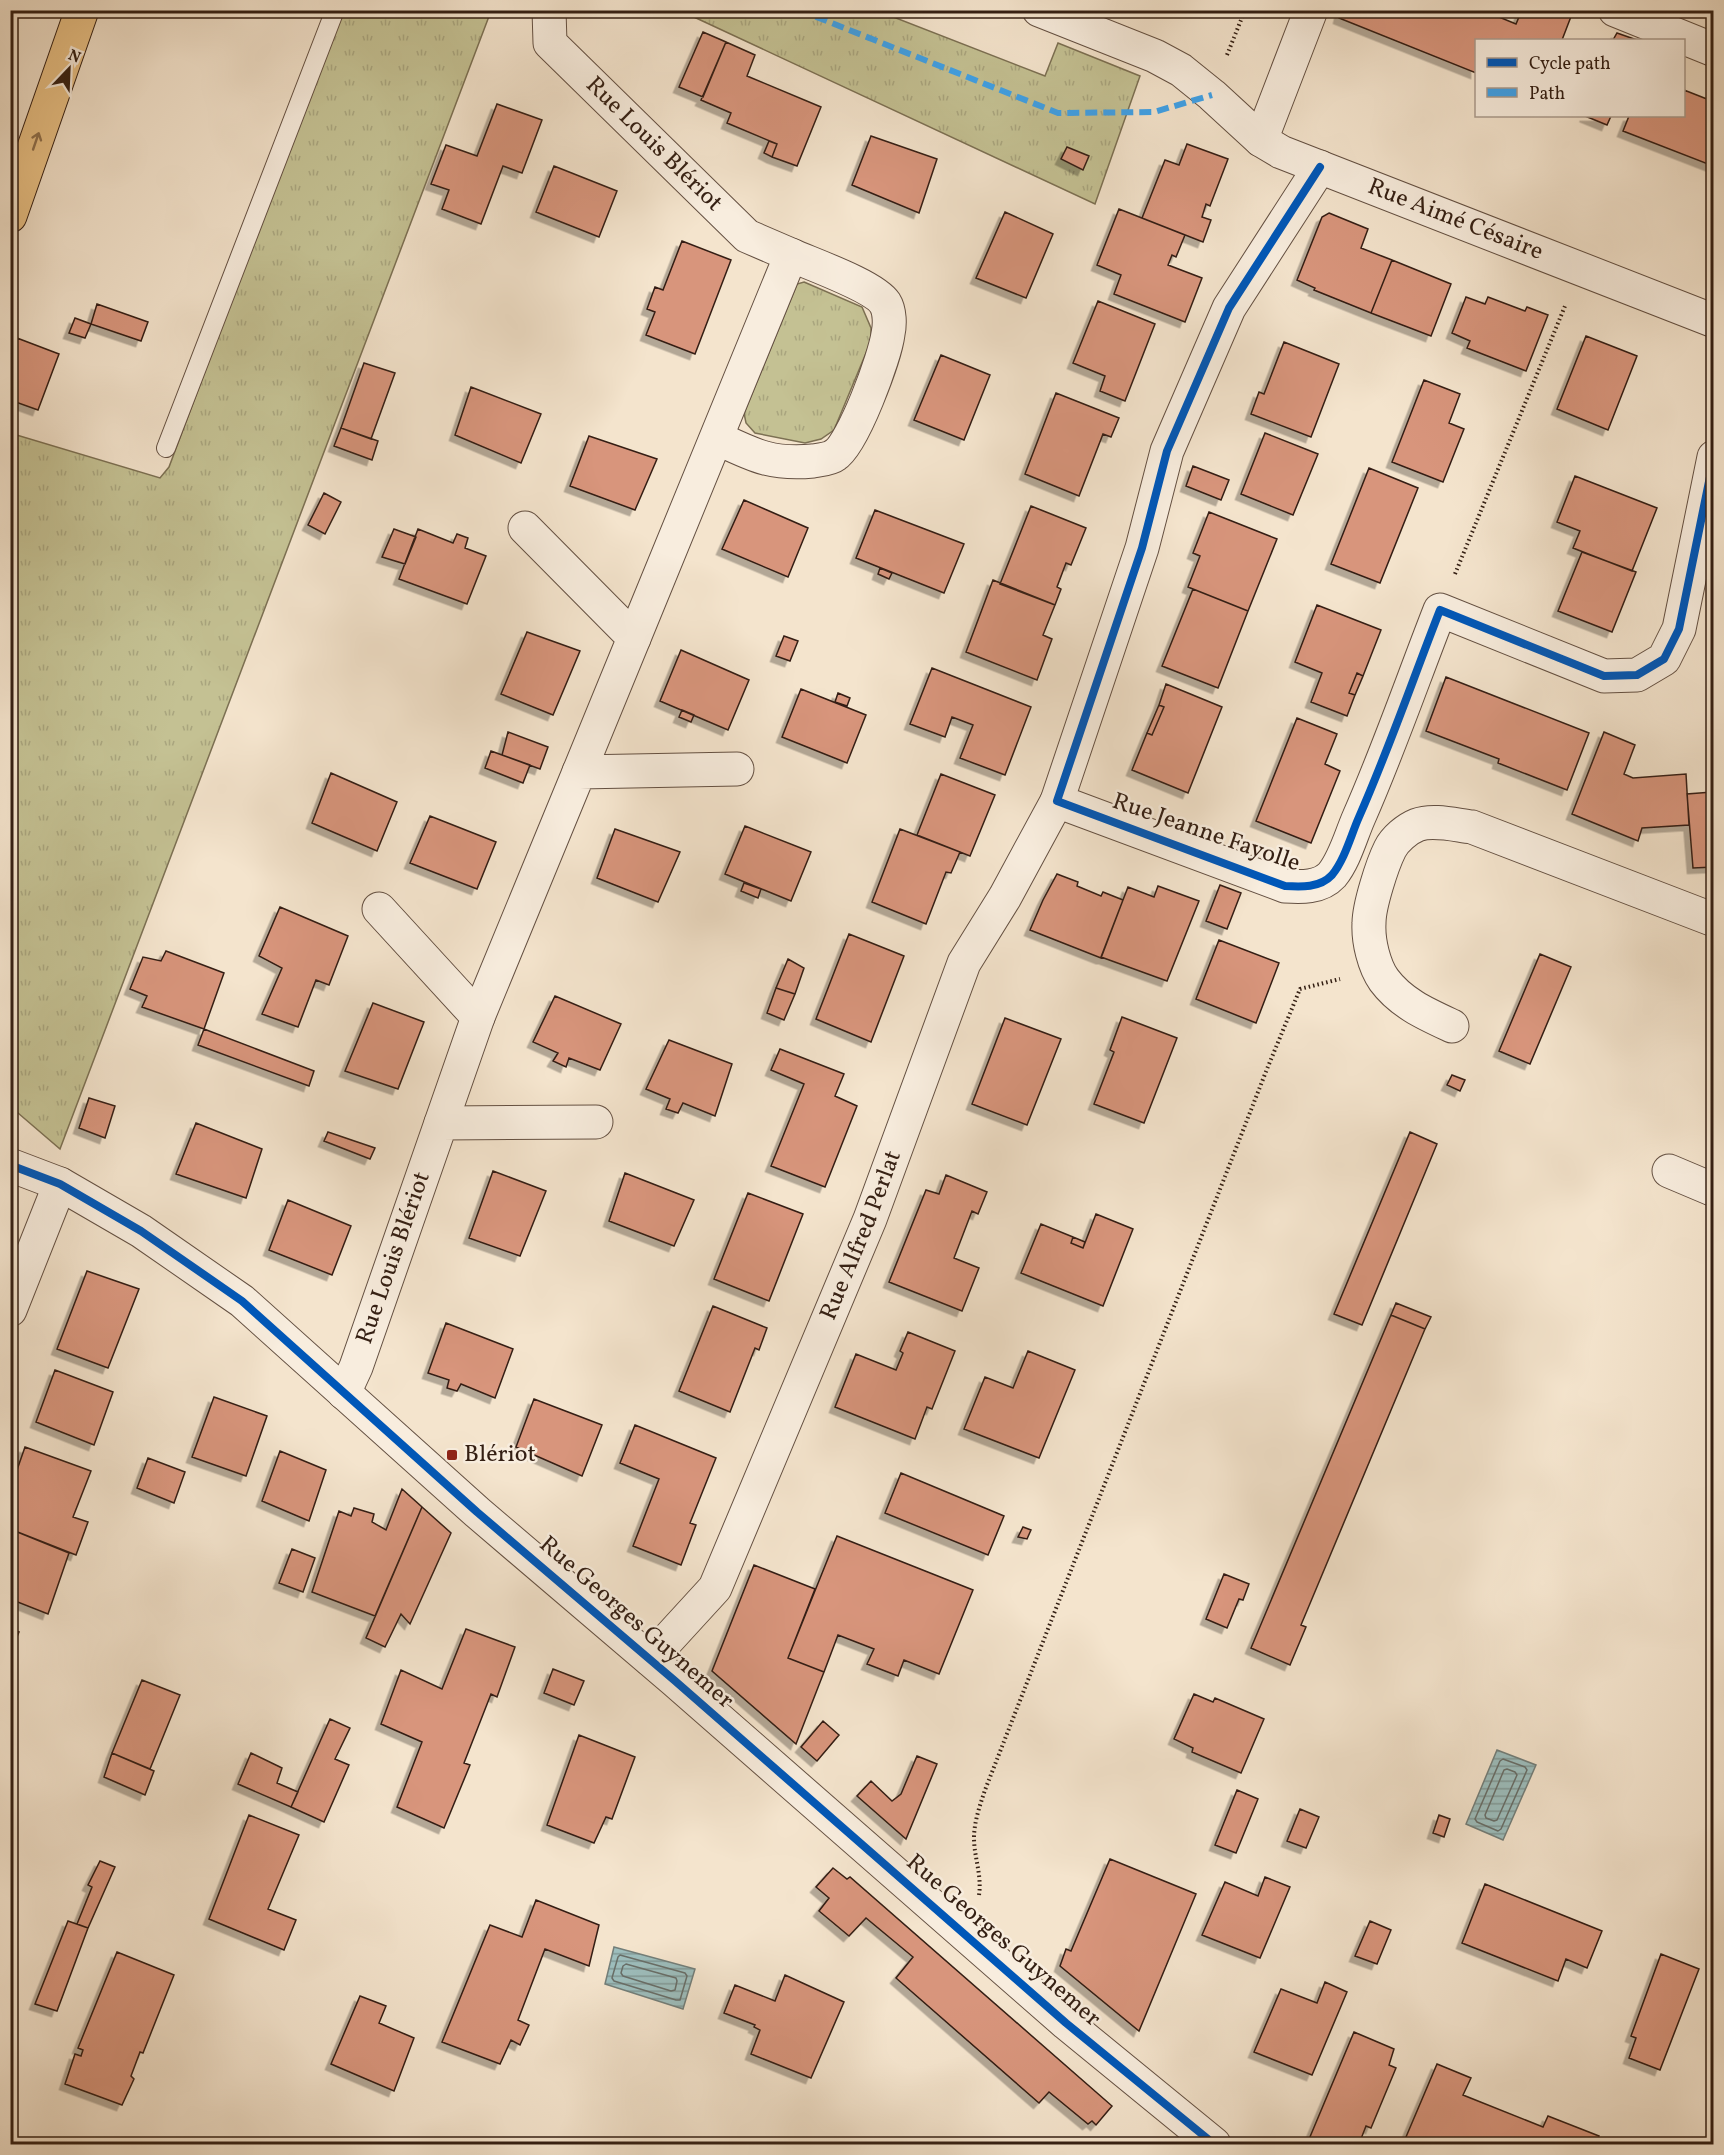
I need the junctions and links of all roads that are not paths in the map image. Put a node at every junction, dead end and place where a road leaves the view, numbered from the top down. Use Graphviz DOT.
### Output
graph roads {
  1 [pos="82,10"];
  2 [pos="335,10"];
  3 [pos="549,10"];
  4 [pos="1040,10"];
  5 [pos="1311,10"];
  6 [pos="1616,10"];
  7 [pos="1713,50"];
  8 [pos="1260,140"];
  9 [pos="1320,167"];
  10 [pos="10,216"];
  11 [pos="791,255"];
  12 [pos="1713,321"];
  13 [pos="717,438"];
  14 [pos="166,448"];
  15 [pos="1713,457"];
  16 [pos="525,528"];
  17 [pos="634,638"];
  18 [pos="737,769"];
  19 [pos="579,772"];
  20 [pos="1057,801"];
  21 [pos="379,909"];
  22 [pos="1713,920"];
  23 [pos="478,1017"];
  24 [pos="1452,1026"];
  25 [pos="596,1122"];
  26 [pos="441,1123"];
  27 [pos="10,1165"];
  28 [pos="1669,1171"];
  29 [pos="60,1184"];
  30 [pos="1713,1190"];
  31 [pos="10,1310"];
  32 [pos="344,1393"];
  33 [pos="650,1659"];
  34 [pos="1214,2145"];
  10 -- 1 [label="main road, one-way"];
  2 -- 14 [label="lane"];
  3 -- 11 [label="street, Rue Louis Blériot"];
  4 -- 8 [label="street, Rue Aimé Césaire"];
  5 -- 8 [label="street"];
  6 -- 7 [label="street"];
  8 -- 9 [label="street, Rue Aimé Césaire"];
  9 -- 12 [label="street, Rue Aimé Césaire"];
  9 -- 20 [label="street"];
  11 -- 13 [label="street, Rue Louis Blériot"];
  11 -- 13 [label="street, Rue Louis Blériot"];
  13 -- 17 [label="street, Rue Louis Blériot"];
  15 -- 20 [label="street, Rue Jeanne Fayolle"];
  16 -- 17 [label="street"];
  17 -- 19 [label="street, Rue Louis Blériot"];
  18 -- 19 [label="street"];
  19 -- 23 [label="street, Rue Louis Blériot"];
  20 -- 33 [label="street, Rue Alfred Perlat"];
  21 -- 23 [label="street"];
  22 -- 24 [label="street"];
  23 -- 26 [label="street, Rue Louis Blériot"];
  25 -- 26 [label="street"];
  26 -- 32 [label="street, Rue Louis Blériot"];
  27 -- 29 [label="street, Rue Georges Guynemer"];
  28 -- 30 [label="street"];
  29 -- 31 [label="street"];
  29 -- 32 [label="street, Rue Georges Guynemer"];
  32 -- 33 [label="street, Rue Georges Guynemer"];
  33 -- 34 [label="street, Rue Georges Guynemer"];
}
